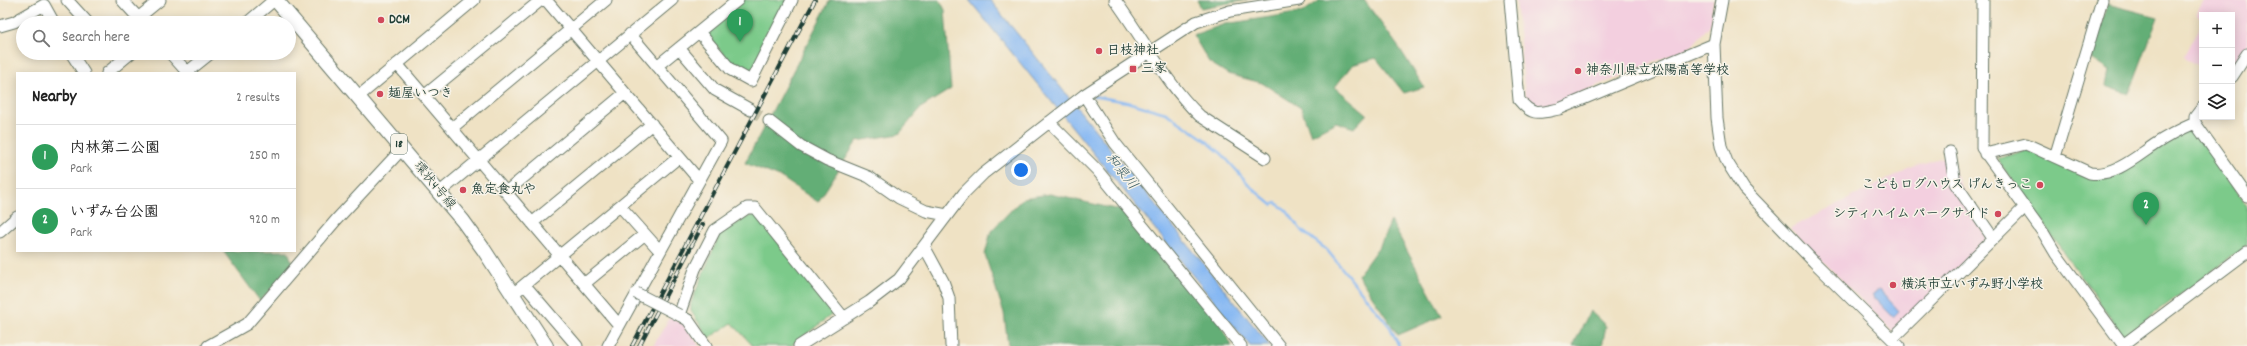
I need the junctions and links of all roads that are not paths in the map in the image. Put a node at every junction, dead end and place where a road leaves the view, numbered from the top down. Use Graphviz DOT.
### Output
graph roads {
  1 [pos="67,0"];
  2 [pos="122,0"];
  3 [pos="160,0"];
  4 [pos="275,0"];
  5 [pos="474,0"];
  6 [pos="541,0"];
  7 [pos="546,0"];
  8 [pos="606,0"];
  9 [pos="672,0"];
  10 [pos="738,0"];
  11 [pos="792,0"];
  12 [pos="1115,0"];
  13 [pos="1299,0"];
  14 [pos="1510,0"];
  15 [pos="1722,0"];
  16 [pos="1984,0"];
  17 [pos="2102,0"];
  18 [pos="25,16"];
  19 [pos="50,16"];
  20 [pos="82,16"];
  21 [pos="136,16"];
  22 [pos="144,16"];
  23 [pos="256,16"];
  24 [pos="289,16"];
  25 [pos="16,21"];
  26 [pos="296,24"];
  27 [pos="0,26"];
  28 [pos="571,29"];
  29 [pos="699,32"];
  30 [pos="630,34"];
  31 [pos="1714,44"];
  32 [pos="679,48"];
  33 [pos="1150,52"];
  34 [pos="2247,54"];
  35 [pos="76,60"];
  36 [pos="117,60"];
  37 [pos="176,60"];
  38 [pos="202,60"];
  39 [pos="598,61"];
  40 [pos="397,64"];
  41 [pos="657,66"];
  42 [pos="83,72"];
  43 [pos="108,72"];
  44 [pos="187,72"];
  45 [pos="2235,72"];
  46 [pos="625,93"];
  47 [pos="1084,95"];
  48 [pos="359,96"];
  49 [pos="424,96"];
  50 [pos="752,110"];
  51 [pos="2199,112"];
  52 [pos="769,122"];
  53 [pos="1049,122"];
  54 [pos="2195,123"];
  55 [pos="652,124"];
  56 [pos="452,128"];
  57 [pos="403,148"];
  58 [pos="1950,152"];
  59 [pos="1985,154"];
  60 [pos="679,157"];
  61 [pos="2055,157"];
  62 [pos="1265,158"];
  63 [pos="478,160"];
  64 [pos="699,180"];
  65 [pos="2246,191"];
  66 [pos="440,192"];
  67 [pos="506,192"];
  68 [pos="620,206"];
  69 [pos="2024,208"];
  70 [pos="946,215"];
  71 [pos="16,218"];
  72 [pos="532,223"];
  73 [pos="0,232"];
  74 [pos="645,234"];
  75 [pos="1993,238"];
  76 [pos="924,246"];
  77 [pos="660,251"];
  78 [pos="2247,252"];
  79 [pos="560,255"];
  80 [pos="584,284"];
  81 [pos="529,290"];
  82 [pos="636,293"];
  83 [pos="513,294"];
  84 [pos="679,315"];
  85 [pos="844,318"];
  86 [pos="619,325"];
  87 [pos="1895,342"];
  88 [pos="806,344"];
  89 [pos="2124,345"];
  90 [pos="208,346"];
  91 [pos="546,346"];
  92 [pos="577,346"];
  93 [pos="608,346"];
  94 [pos="706,346"];
  95 [pos="951,346"];
  96 [pos="1241,346"];
  97 [pos="1279,346"];
  1 -- 20 [label="street"];
  2 -- 21 [label="street"];
  3 -- 22 [label="street"];
  4 -- 23 [label="street"];
  4 -- 24 [label="main road, 環状4号線 / 18"];
  5 -- 40 [label="street"];
  6 -- 49 [label="street"];
  7 -- 28 [label="street"];
  8 -- 28 [label="street"];
  9 -- 30 [label="street"];
  10 -- 29 [label="street"];
  11 -- 29 [label="street"];
  12 -- 33 [label="street"];
  13 -- 33 [label="street"];
  14 -- 31 [label="street"];
  15 -- 31 [label="street"];
  16 -- 59 [label="street"];
  17 -- 61 [label="street"];
  18 -- 19 [label="street"];
  25 -- 27 [label="street"];
  26 -- 48 [label="main road, 環状4号線 / 18"];
  28 -- 39 [label="street"];
  28 -- 56 [label="street"];
  29 -- 32 [label="street"];
  30 -- 39 [label="street"];
  30 -- 41 [label="street"];
  31 -- 87 [label="street"];
  32 -- 41 [label="street"];
  32 -- 50 [label="street"];
  33 -- 47 [label="street"];
  33 -- 62 [label="street"];
  34 -- 45 [label="street"];
  35 -- 42 [label="street"];
  36 -- 43 [label="street"];
  37 -- 44 [label="street"];
  38 -- 44 [label="street"];
  39 -- 46 [label="street"];
  39 -- 63 [label="street"];
  40 -- 48 [label="street"];
  40 -- 49 [label="street"];
  41 -- 64 [label="street"];
  46 -- 55 [label="street"];
  46 -- 67 [label="street"];
  47 -- 53 [label="street"];
  47 -- 97 [label="street"];
  48 -- 57 [label="main road, 環状4号線 / 18"];
  49 -- 56 [label="street"];
  51 -- 54 [label="street"];
  52 -- 70 [label="street"];
  53 -- 70 [label="street"];
  53 -- 96 [label="street"];
  54 -- 61 [label="street"];
  54 -- 65 [label="street"];
  55 -- 60 [label="street"];
  55 -- 72 [label="street"];
  56 -- 63 [label="street"];
  57 -- 66 [label="main road, 環状4号線 / 18"];
  57 -- 90 [label="street"];
  58 -- 75 [label="street"];
  59 -- 61 [label="street"];
  59 -- 69 [label="street"];
  60 -- 64 [label="street"];
  60 -- 68 [label="street"];
  63 -- 66 [label="street"];
  63 -- 67 [label="street"];
  64 -- 77 [label="street"];
  66 -- 83 [label="main road, 環状4号線 / 18"];
  67 -- 72 [label="street"];
  68 -- 74 [label="street"];
  68 -- 79 [label="street"];
  69 -- 75 [label="street"];
  69 -- 89 [label="street"];
  70 -- 76 [label="street"];
  71 -- 73 [label="street"];
  72 -- 79 [label="street"];
  74 -- 77 [label="street"];
  74 -- 80 [label="street"];
  75 -- 87 [label="street"];
  76 -- 85 [label="street"];
  76 -- 95 [label="street"];
  77 -- 82 [label="street"];
  78 -- 89 [label="street"];
  79 -- 80 [label="street"];
  79 -- 83 [label="street"];
  80 -- 86 [label="street"];
  81 -- 92 [label="street"];
  82 -- 84 [label="street, bridge"];
  82 -- 86 [label="street"];
  83 -- 91 [label="main road, 環状4号線 / 18"];
  84 -- 85 [label="street"];
  84 -- 94 [label="street"];
  85 -- 88 [label="street"];
  86 -- 93 [label="street"];
}
